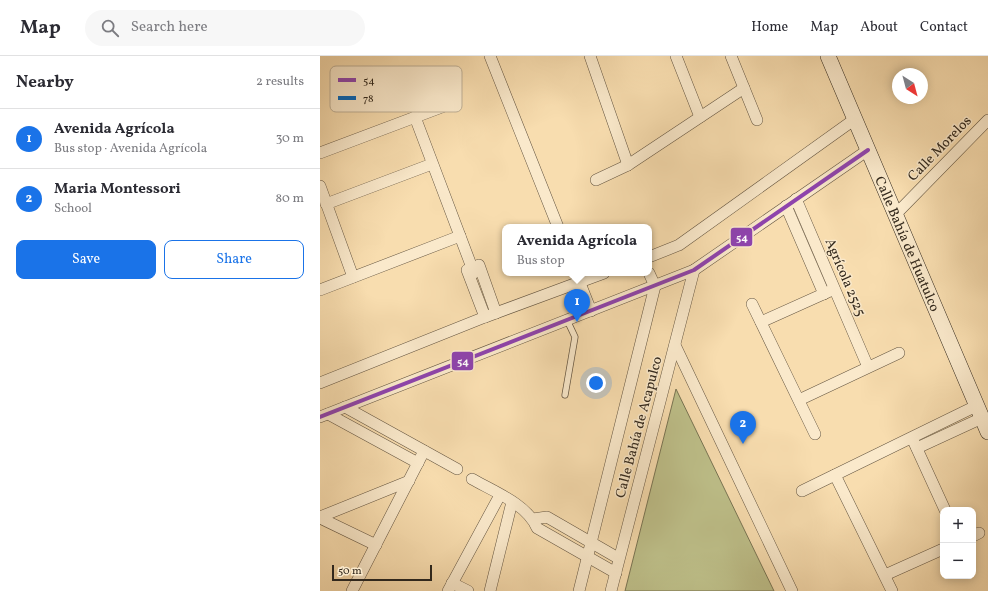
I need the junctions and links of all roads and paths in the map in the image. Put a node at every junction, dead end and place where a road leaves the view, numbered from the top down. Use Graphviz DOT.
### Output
graph roads {
  1 [pos="490,56"];
  2 [pos="590,56"];
  3 [pos="676,56"];
  4 [pos="731,56"];
  5 [pos="828,56"];
  6 [pos="744,88"];
  7 [pos="428,112"];
  8 [pos="415,117"];
  9 [pos="700,117"];
  10 [pos="855,119"];
  11 [pos="757,120"];
  12 [pos="988,120"];
  13 [pos="868,150"];
  14 [pos="320,153"];
  15 [pos="432,164"];
  16 [pos="628,165"];
  17 [pos="596,180"];
  18 [pos="320,186"];
  19 [pos="796,199"];
  20 [pos="326,204"];
  21 [pos="786,206"];
  22 [pos="895,215"];
  23 [pos="557,224"];
  24 [pos="460,236"];
  25 [pos="652,256"];
  26 [pos="694,270"];
  27 [pos="474,273"];
  28 [pos="650,276"];
  29 [pos="578,277"];
  30 [pos="353,278"];
  31 [pos="655,286"];
  32 [pos="834,289"];
  33 [pos="320,290"];
  34 [pos="824,294"];
  35 [pos="752,304"];
  36 [pos="591,311"];
  37 [pos="496,313"];
  38 [pos="485,317"];
  39 [pos="567,320"];
  40 [pos="761,322"];
  41 [pos="675,345"];
  42 [pos="899,353"];
  43 [pos="868,368"];
  44 [pos="320,383"];
  45 [pos="565,395"];
  46 [pos="799,400"];
  47 [pos="345,407"];
  48 [pos="979,412"];
  49 [pos="324,415"];
  50 [pos="988,432"];
  51 [pos="815,434"];
  52 [pos="912,438"];
  53 [pos="917,448"];
  54 [pos="424,451"];
  55 [pos="418,463"];
  56 [pos="457,469"];
  57 [pos="835,474"];
  58 [pos="472,479"];
  59 [pos="409,481"];
  60 [pos="802,491"];
  61 [pos="500,495"];
  62 [pos="512,502"];
  63 [pos="944,507"];
  64 [pos="320,518"];
  65 [pos="533,519"];
  66 [pos="592,542"];
  67 [pos="376,545"];
  68 [pos="940,550"];
  69 [pos="587,556"];
  70 [pos="618,558"];
  71 [pos="616,573"];
  72 [pos="885,575"];
  73 [pos="450,587"];
  74 [pos="352,591"];
  75 [pos="468,591"];
  76 [pos="490,591"];
  77 [pos="579,591"];
  78 [pos="611,591"];
  79 [pos="792,591"];
  80 [pos="892,591"];
  1 -- 23 [label="street"];
  2 -- 16 [label="street"];
  3 -- 9 [label="street"];
  4 -- 6 [label="street"];
  5 -- 10 [label="street, Calle Bahía de Huatulco"];
  6 -- 9 [label="street"];
  6 -- 11 [label="street"];
  7 -- 8 [label="street"];
  8 -- 14 [label="street"];
  8 -- 15 [label="street"];
  9 -- 16 [label="street"];
  10 -- 13 [label="street, Calle Bahía de Huatulco"];
  10 -- 25 [label="street"];
  12 -- 22 [label="street, Calle Morelos"];
  13 -- 19 [label="street"];
  13 -- 22 [label="street, Calle Bahía de Huatulco"];
  15 -- 20 [label="street"];
  15 -- 24 [label="street"];
  16 -- 17 [label="street"];
  18 -- 20 [label="street"];
  19 -- 21 [label="street"];
  19 -- 32 [label="street, Agrícola 2525"];
  20 -- 30 [label="street"];
  21 -- 26 [label="street"];
  21 -- 34 [label="street"];
  22 -- 48 [label="street, Calle Bahía de Huatulco"];
  24 -- 27 [label="street"];
  24 -- 30 [label="street"];
  26 -- 31 [label="street"];
  26 -- 41 [label="street, Calle Bahía de Acapulco"];
  27 -- 37 [label="street"];
  27 -- 38 [label="street"];
  28 -- 31 [label="street"];
  29 -- 36 [label="street"];
  29 -- 37 [label="street"];
  30 -- 33 [label="street"];
  31 -- 36 [label="street"];
  31 -- 66 [label="street, Calle Bahía de Acapulco"];
  32 -- 34 [label="street"];
  32 -- 43 [label="street, Agrícola 2525"];
  34 -- 40 [label="street"];
  35 -- 40 [label="street"];
  36 -- 39 [label="street"];
  37 -- 38 [label="street"];
  38 -- 44 [label="street"];
  39 -- 45 [label="lane"];
  39 -- 47 [label="street"];
  40 -- 46 [label="street"];
  41 -- 70 [label="street, Calle Bahía de Acapulco"];
  41 -- 79 [label="street"];
  42 -- 43 [label="street"];
  43 -- 46 [label="street"];
  46 -- 51 [label="street"];
  47 -- 49 [label="street"];
  47 -- 54 [label="street"];
  48 -- 50 [label="street, Calle Bahía de Huatulco"];
  48 -- 52 [label="street"];
  48 -- 53 [label="street"];
  49 -- 55 [label="street"];
  52 -- 53 [label="street"];
  52 -- 57 [label="street"];
  53 -- 63 [label="street"];
  54 -- 55 [label="street"];
  54 -- 56 [label="street"];
  55 -- 59 [label="street"];
  57 -- 60 [label="street"];
  57 -- 72 [label="street"];
  58 -- 61 [label="street"];
  59 -- 64 [label="street"];
  59 -- 67 [label="street"];
  61 -- 62 [label="street"];
  61 -- 73 [label="street"];
  62 -- 65 [label="street"];
  62 -- 76 [label="street"];
  64 -- 67 [label="street"];
  65 -- 66 [label="street"];
  65 -- 69 [label="street"];
  66 -- 69 [label="street, Calle Bahía de Acapulco"];
  66 -- 70 [label="street"];
  67 -- 74 [label="street"];
  68 -- 72 [label="street"];
  69 -- 71 [label="street"];
  69 -- 77 [label="street, Calle Bahía de Acapulco"];
  70 -- 71 [label="street, Calle Bahía de Acapulco"];
  71 -- 78 [label="street, Calle Bahía de Acapulco"];
  72 -- 80 [label="street"];
  73 -- 75 [label="street"];
}
